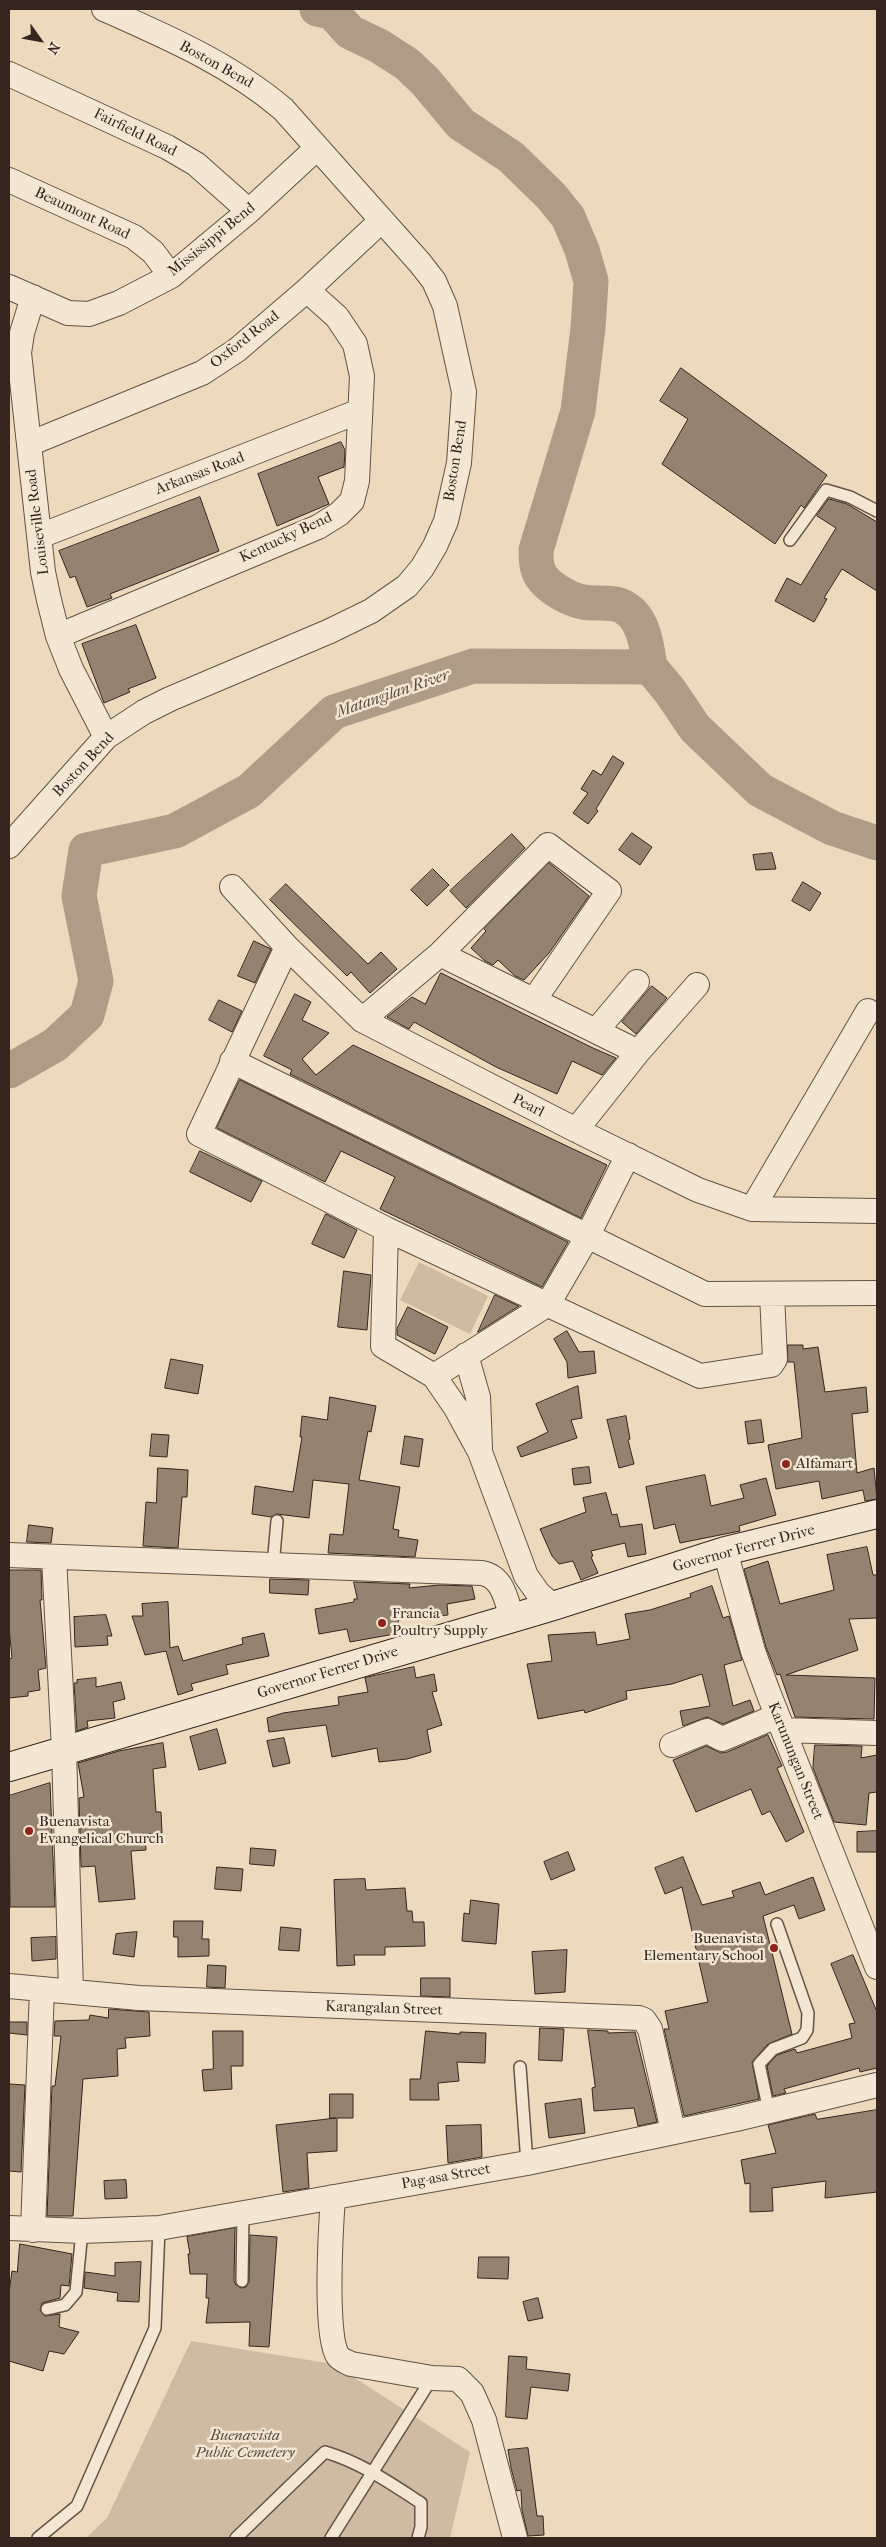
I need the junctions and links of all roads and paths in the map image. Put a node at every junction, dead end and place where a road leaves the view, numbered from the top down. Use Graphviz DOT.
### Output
graph roads {
  1 [pos="104,9"];
  2 [pos="9,74"];
  3 [pos="317,148"];
  4 [pos="9,180"];
  5 [pos="249,211"];
  6 [pos="381,221"];
  7 [pos="171,276"];
  8 [pos="9,287"];
  9 [pos="307,290"];
  10 [pos="33,298"];
  11 [pos="360,411"];
  12 [pos="29,444"];
  13 [pos="877,511"];
  14 [pos="40,536"];
  15 [pos="790,540"];
  16 [pos="58,636"];
  17 [pos="106,737"];
  18 [pos="11,836"];
  19 [pos="232,888"];
  20 [pos="287,947"];
  21 [pos="440,954"];
  22 [pos="637,982"];
  23 [pos="697,985"];
  24 [pos="534,1000"];
  25 [pos="868,1011"];
  26 [pos="362,1020"];
  27 [pos="596,1031"];
  28 [pos="638,1052"];
  29 [pos="232,1062"];
  30 [pos="576,1130"];
  31 [pos="628,1155"];
  32 [pos="752,1209"];
  33 [pos="877,1211"];
  34 [pos="386,1228"];
  35 [pos="587,1237"];
  36 [pos="877,1293"];
  37 [pos="772,1294"];
  38 [pos="548,1304"];
  39 [pos="877,1306"];
  40 [pos="466,1355"];
  41 [pos="434,1376"];
  42 [pos="480,1452"];
  43 [pos="877,1514"];
  44 [pos="278,1521"];
  45 [pos="725,1551"];
  46 [pos="9,1555"];
  47 [pos="54,1557"];
  48 [pos="273,1566"];
  49 [pos="553,1606"];
  50 [pos="512,1618"];
  51 [pos="780,1723"];
  52 [pos="877,1733"];
  53 [pos="672,1745"];
  54 [pos="64,1750"];
  55 [pos="9,1766"];
  56 [pos="777,1924"];
  57 [pos="877,1968"];
  58 [pos="9,1986"];
  59 [pos="42,1989"];
  60 [pos="71,1991"];
  61 [pos="520,2067"];
  62 [pos="877,2085"];
  63 [pos="769,2111"];
  64 [pos="673,2131"];
  65 [pos="527,2163"];
  66 [pos="333,2197"];
  67 [pos="243,2213"];
  68 [pos="9,2228"];
  69 [pos="159,2228"];
  70 [pos="33,2230"];
  71 [pos="82,2231"];
  72 [pos="242,2281"];
  73 [pos="47,2309"];
  74 [pos="432,2378"];
  75 [pos="372,2472"];
  76 [pos="38,2538"];
  77 [pos="236,2538"];
  78 [pos="331,2538"];
  79 [pos="418,2538"];
  80 [pos="514,2538"];
  1 -- 3 [label="street, Boston Bend"];
  2 -- 5 [label="street, Fairfield Road"];
  3 -- 5 [label="street, Mississippi Bend"];
  3 -- 6 [label="street, Boston Bend"];
  4 -- 7 [label="street, Beaumont Road"];
  5 -- 7 [label="street, Mississippi Bend"];
  6 -- 9 [label="street, Oxford Road"];
  6 -- 17 [label="street, Boston Bend"];
  7 -- 10 [label="street, Mississippi Bend"];
  8 -- 10 [label="street, Mississippi Bend"];
  9 -- 11 [label="street, Kentucky Bend"];
  9 -- 12 [label="street, Oxford Road"];
  10 -- 12 [label="street, Louiseville Road"];
  11 -- 14 [label="street, Arkansas Road"];
  11 -- 16 [label="street, Kentucky Bend"];
  12 -- 14 [label="street, Louiseville Road"];
  13 -- 15 [label="lane"];
  14 -- 16 [label="street, Louiseville Road"];
  16 -- 17 [label="street, Louiseville Road"];
  17 -- 18 [label="street, Boston Bend"];
  19 -- 20 [label="street, Pearl"];
  20 -- 26 [label="street, Pearl"];
  20 -- 29 [label="street"];
  21 -- 24 [label="street"];
  21 -- 24 [label="street"];
  21 -- 26 [label="street"];
  22 -- 27 [label="street"];
  23 -- 28 [label="street"];
  24 -- 27 [label="street"];
  25 -- 32 [label="street"];
  26 -- 30 [label="street, Pearl"];
  27 -- 28 [label="street"];
  28 -- 30 [label="street"];
  29 -- 34 [label="street"];
  29 -- 35 [label="street"];
  30 -- 31 [label="street, Pearl"];
  31 -- 32 [label="street, Pearl"];
  31 -- 35 [label="street"];
  32 -- 33 [label="street, Pearl"];
  34 -- 38 [label="street"];
  34 -- 41 [label="street"];
  35 -- 37 [label="street"];
  35 -- 38 [label="street"];
  36 -- 37 [label="street"];
  36 -- 39 [label="street"];
  37 -- 38 [label="street"];
  38 -- 40 [label="street"];
  40 -- 41 [label="street"];
  40 -- 42 [label="street"];
  41 -- 42 [label="street"];
  42 -- 49 [label="street"];
  43 -- 45 [label="main road, Governor Ferrer Drive"];
  44 -- 48 [label="lane"];
  45 -- 49 [label="main road, Governor Ferrer Drive"];
  45 -- 51 [label="street, Karunungan Street"];
  46 -- 47 [label="street"];
  47 -- 48 [label="street"];
  47 -- 54 [label="street"];
  48 -- 50 [label="street"];
  49 -- 50 [label="main road, Governor Ferrer Drive"];
  50 -- 54 [label="main road, Governor Ferrer Drive"];
  51 -- 52 [label="street"];
  51 -- 53 [label="street"];
  51 -- 57 [label="street, Karunungan Street"];
  54 -- 55 [label="main road, Governor Ferrer Drive"];
  54 -- 60 [label="street"];
  56 -- 63 [label="lane"];
  58 -- 59 [label="street, Karangalan Street"];
  59 -- 60 [label="street, Karangalan Street"];
  59 -- 70 [label="street"];
  60 -- 64 [label="street, Karangalan Street"];
  61 -- 65 [label="lane"];
  62 -- 63 [label="street, Pag-asa Street"];
  63 -- 64 [label="street, Pag-asa Street"];
  64 -- 65 [label="street, Pag-asa Street"];
  65 -- 66 [label="street, Pag-asa Street"];
  66 -- 67 [label="street, Pag-asa Street"];
  66 -- 74 [label="street"];
  67 -- 69 [label="street, Pag-asa Street"];
  67 -- 72 [label="lane"];
  68 -- 70 [label="street, Pag-asa Street"];
  69 -- 71 [label="street, Pag-asa Street"];
  69 -- 76 [label="lane"];
  70 -- 71 [label="street, Pag-asa Street"];
  71 -- 73 [label="lane"];
  74 -- 75 [label="lane"];
  74 -- 80 [label="street"];
  75 -- 77 [label="lane"];
  75 -- 78 [label="lane"];
  75 -- 79 [label="lane"];
}
